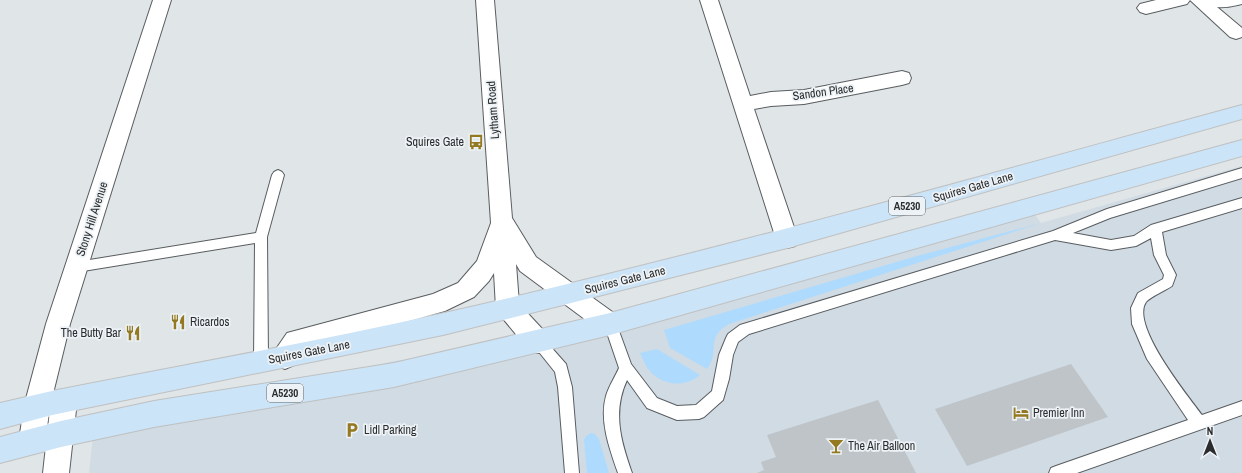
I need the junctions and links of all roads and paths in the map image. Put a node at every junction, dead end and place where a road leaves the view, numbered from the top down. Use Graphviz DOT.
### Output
graph roads {
  1 [pos="162,0"];
  2 [pos="487,0"];
  3 [pos="709,0"];
  4 [pos="1180,0"];
  5 [pos="1199,0"];
  6 [pos="1209,0"];
  7 [pos="1231,1"];
  8 [pos="1146,8"];
  9 [pos="1236,33"];
  10 [pos="902,78"];
  11 [pos="743,104"];
  12 [pos="1242,112"];
  13 [pos="1242,148"];
  14 [pos="1242,173"];
  15 [pos="278,174"];
  16 [pos="1242,202"];
  17 [pos="502,220"];
  18 [pos="1155,229"];
  19 [pos="1055,235"];
  20 [pos="261,237"];
  21 [pos="788,239"];
  22 [pos="77,267"];
  23 [pos="570,293"];
  24 [pos="508,308"];
  25 [pos="610,324"];
  26 [pos="538,342"];
  27 [pos="285,358"];
  28 [pos="261,361"];
  29 [pos="626,368"];
  30 [pos="64,401"];
  31 [pos="37,406"];
  32 [pos="1242,408"];
  33 [pos="0,416"];
  34 [pos="1199,423"];
  35 [pos="61,434"];
  36 [pos="32,441"];
  37 [pos="0,450"];
  38 [pos="56,473"];
  39 [pos="572,473"];
  40 [pos="625,473"];
  41 [pos="1056,473"];
  1 -- 22 [label="street, Stony Hill Avenue"];
  2 -- 17 [label="street, Lytham Road"];
  3 -- 11 [label="street"];
  4 -- 8 [label="street"];
  5 -- 9 [label="street"];
  6 -- 7 [label="street"];
  10 -- 11 [label="street, Sandon Place"];
  11 -- 21 [label="street"];
  12 -- 21 [label="main road, Squires Gate Lane / A5230"];
  13 -- 25 [label="main road, A5230"];
  14 -- 19 [label="lane"];
  15 -- 20 [label="lane"];
  16 -- 18 [label="lane"];
  17 -- 23 [label="street, Lytham Road"];
  17 -- 24 [label="street, Lytham Road"];
  17 -- 27 [label="street"];
  18 -- 19 [label="lane"];
  18 -- 34 [label="lane"];
  19 -- 29 [label="lane"];
  20 -- 22 [label="lane"];
  20 -- 28 [label="lane"];
  21 -- 23 [label="main road, Squires Gate Lane / A5230"];
  22 -- 31 [label="street, Stony Hill Avenue"];
  23 -- 24 [label="main road, Squires Gate Lane / A5230"];
  23 -- 25 [label="street, Lytham Road"];
  24 -- 26 [label="street"];
  24 -- 27 [label="main road, Squires Gate Lane / A5230"];
  25 -- 26 [label="main road, A5230"];
  25 -- 29 [label="lane"];
  26 -- 35 [label="main road, A5230"];
  26 -- 39 [label="lane"];
  27 -- 28 [label="main road, Squires Gate Lane / A5230"];
  28 -- 30 [label="main road, Squires Gate Lane / A5230"];
  29 -- 40 [label="lane"];
  30 -- 31 [label="main road, Squires Gate Lane / A5230"];
  30 -- 35 [label="street"];
  31 -- 33 [label="main road, Squires Gate Lane / A5230"];
  31 -- 36 [label="street, Stony Hill Avenue"];
  32 -- 34 [label="lane"];
  34 -- 41 [label="lane"];
  35 -- 36 [label="main road, A5230"];
  35 -- 38 [label="street"];
  36 -- 37 [label="main road, A5230"];
}
